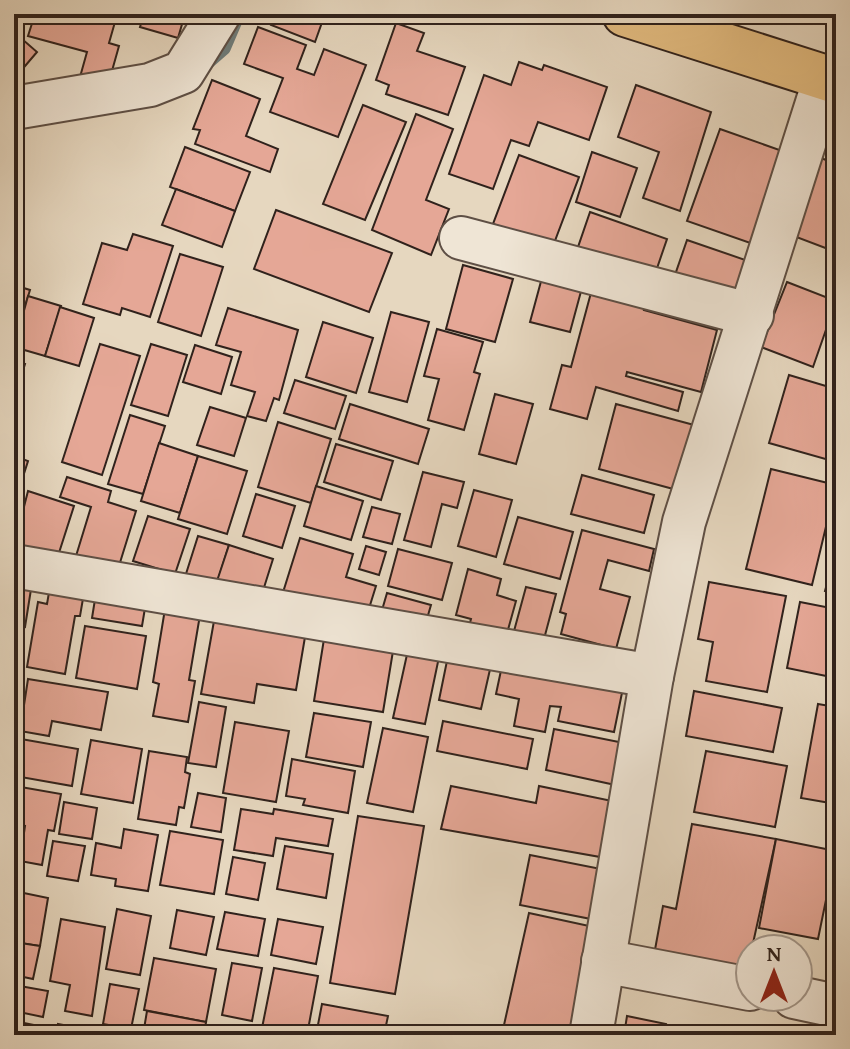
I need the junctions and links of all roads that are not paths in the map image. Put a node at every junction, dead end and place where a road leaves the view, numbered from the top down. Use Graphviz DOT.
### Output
graph roads {
  1 [pos="219,14"];
  2 [pos="625,14"];
  3 [pos="830,80"];
  4 [pos="14,108"];
  5 [pos="461,238"];
  6 [pos="752,315"];
  7 [pos="14,566"];
  8 [pos="652,676"];
  9 [pos="603,961"];
  10 [pos="734,986"];
  11 [pos="814,1001"];
  12 [pos="836,1006"];
  13 [pos="836,1026"];
  14 [pos="591,1035"];
  15 [pos="834,1035"];
  1 -- 4 [label="street"];
  2 -- 3 [label="highway"];
  3 -- 6 [label="street"];
  5 -- 6 [label="street"];
  6 -- 8 [label="street"];
  7 -- 8 [label="street"];
  8 -- 9 [label="street"];
  9 -- 10 [label="street"];
  9 -- 14 [label="street"];
  11 -- 12 [label="street"];
  13 -- 15 [label="street"];
}
